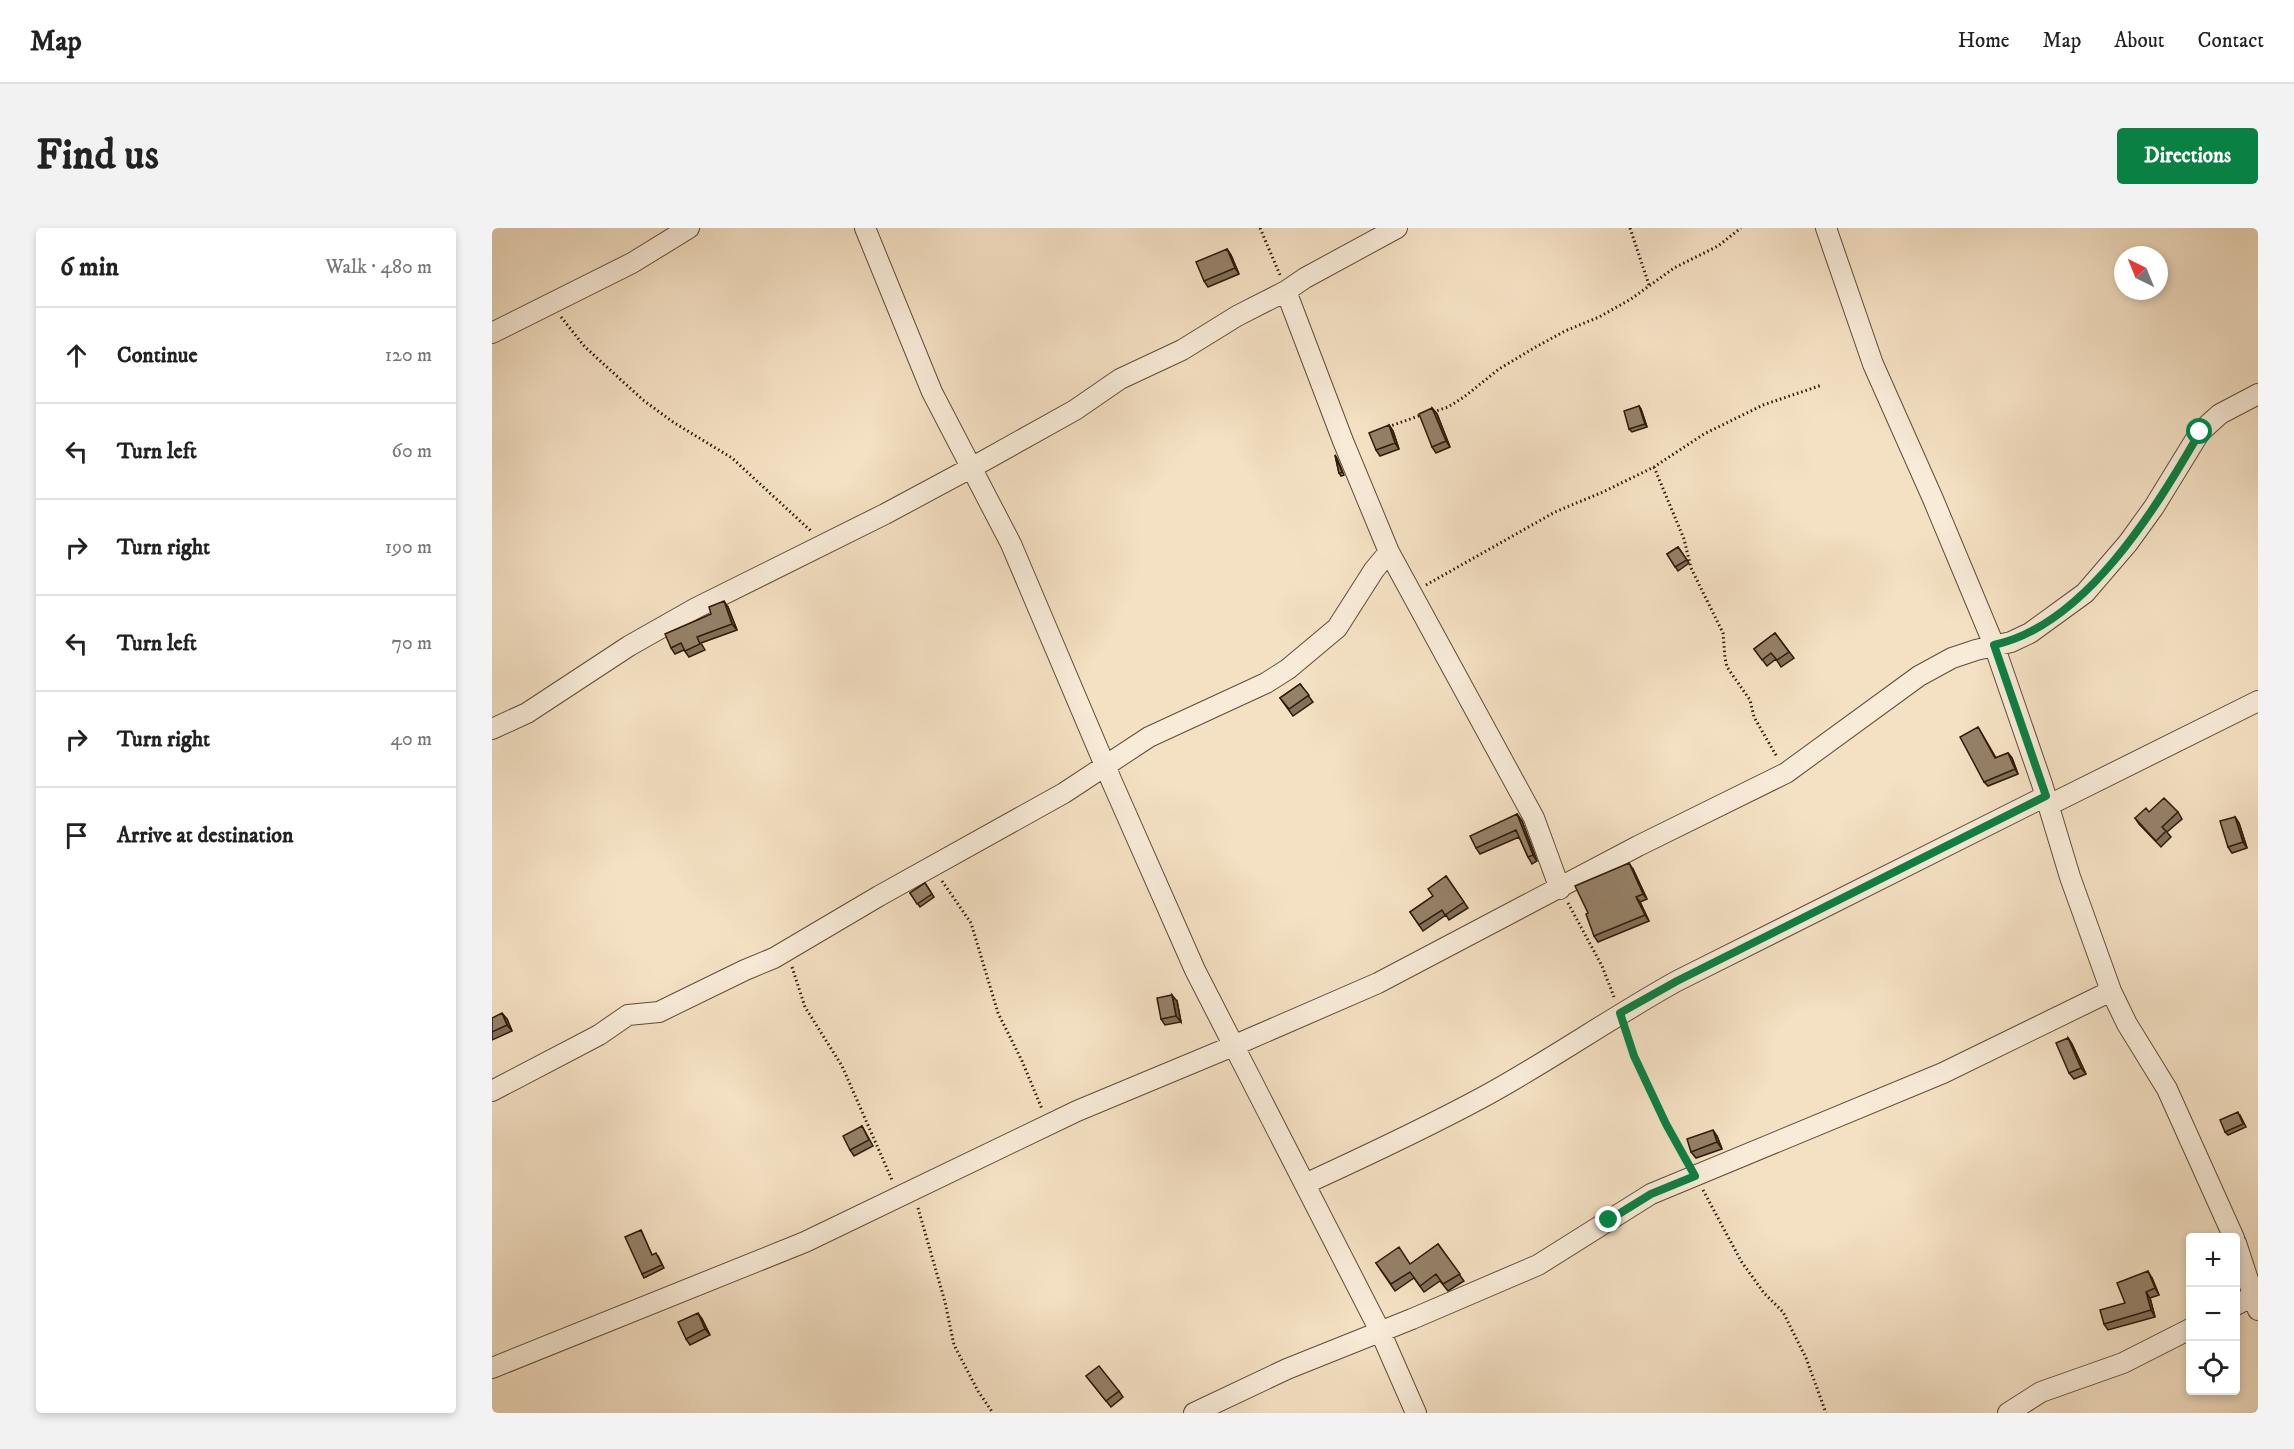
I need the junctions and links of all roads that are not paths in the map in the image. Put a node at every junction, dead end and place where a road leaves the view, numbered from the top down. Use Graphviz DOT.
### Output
graph roads {
  1 [pos="689,228"];
  2 [pos="865,228"];
  3 [pos="1397,228"];
  4 [pos="1826,228"];
  5 [pos="1286,291"];
  6 [pos="492,333"];
  7 [pos="2258,394"];
  8 [pos="971,468"];
  9 [pos="1389,552"];
  10 [pos="1994,645"];
  11 [pos="2258,701"];
  12 [pos="492,729"];
  13 [pos="1105,766"];
  14 [pos="2047,800"];
  15 [pos="1560,888"];
  16 [pos="2111,991"];
  17 [pos="1233,1046"];
  18 [pos="492,1091"];
  19 [pos="1305,1184"];
  20 [pos="2232,1233"];
  21 [pos="2240,1258"];
  22 [pos="2256,1303"];
  23 [pos="2240,1305"];
  24 [pos="1380,1331"];
  25 [pos="2186,1331"];
  26 [pos="492,1368"];
  27 [pos="1194,1413"];
  28 [pos="1416,1413"];
  29 [pos="2008,1413"];
  1 -- 6 [label="street"];
  2 -- 8 [label="street"];
  3 -- 5 [label="street"];
  4 -- 10 [label="street"];
  5 -- 8 [label="street"];
  5 -- 9 [label="street"];
  7 -- 10 [label="street"];
  8 -- 12 [label="street"];
  8 -- 13 [label="street"];
  9 -- 13 [label="street"];
  9 -- 15 [label="street"];
  10 -- 14 [label="street"];
  10 -- 15 [label="street"];
  11 -- 14 [label="street"];
  13 -- 17 [label="street"];
  13 -- 18 [label="street"];
  14 -- 16 [label="street"];
  14 -- 19 [label="street"];
  15 -- 17 [label="street"];
  16 -- 20 [label="street"];
  16 -- 24 [label="street"];
  17 -- 19 [label="street"];
  17 -- 26 [label="street"];
  19 -- 24 [label="street"];
  21 -- 22 [label="street"];
  22 -- 23 [label="street"];
  24 -- 27 [label="street"];
  24 -- 28 [label="street"];
  25 -- 29 [label="street"];
}
